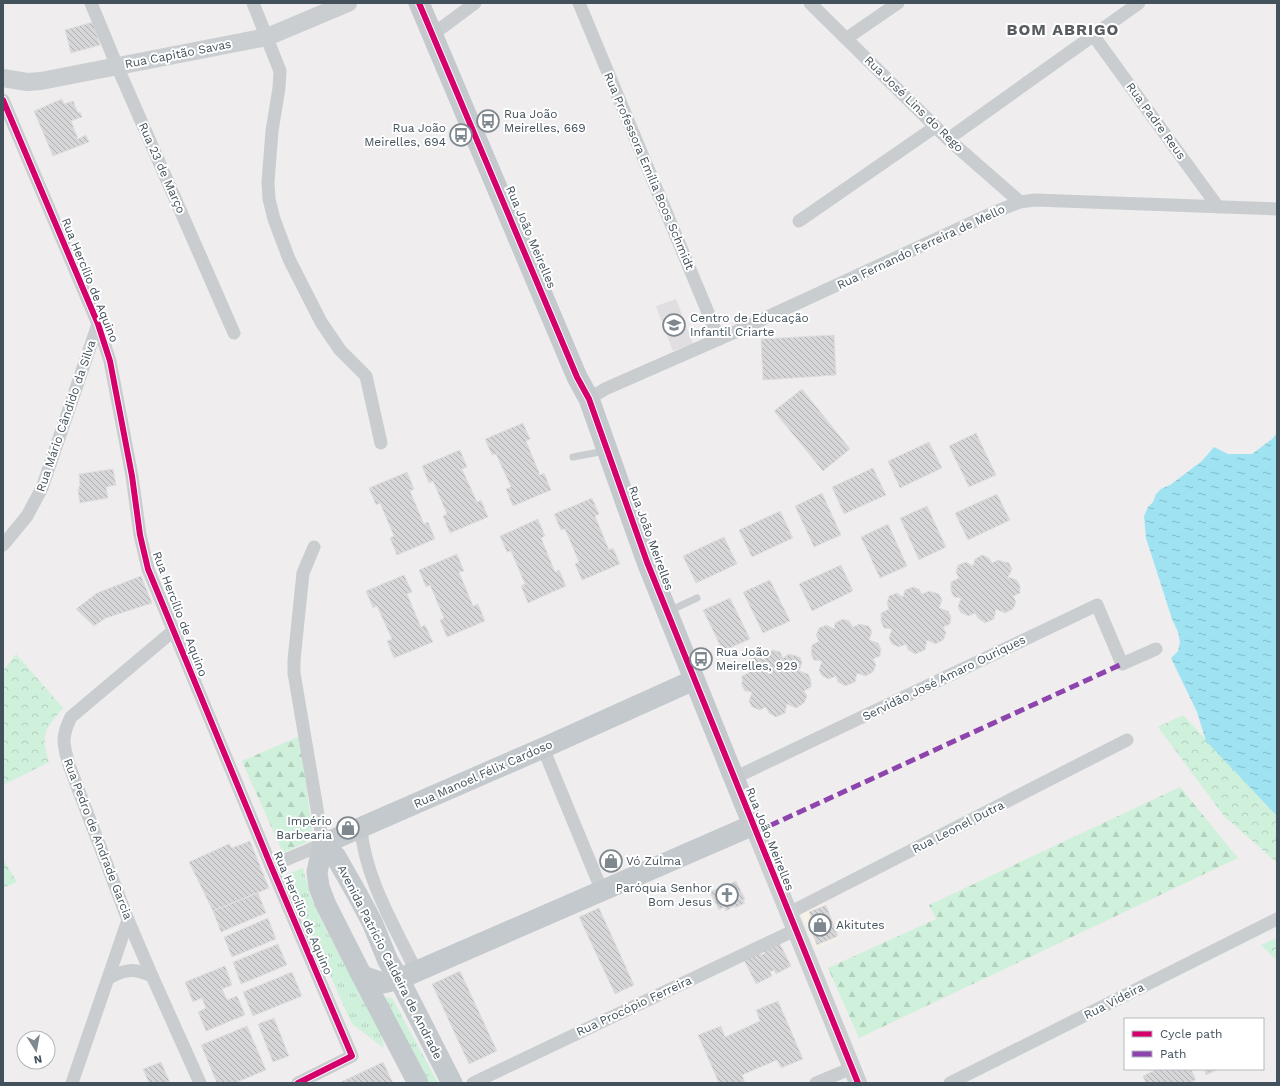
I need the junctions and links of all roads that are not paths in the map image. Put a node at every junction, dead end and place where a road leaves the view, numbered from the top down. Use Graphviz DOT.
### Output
graph roads {
  1 [pos="91,3"];
  2 [pos="253,3"];
  3 [pos="348,3"];
  4 [pos="419,3"];
  5 [pos="475,3"];
  6 [pos="579,3"];
  7 [pos="810,3"];
  8 [pos="898,3"];
  9 [pos="1139,3"];
  10 [pos="432,35"];
  11 [pos="1093,36"];
  12 [pos="267,37"];
  13 [pos="847,38"];
  14 [pos="117,66"];
  15 [pos="3,78"];
  16 [pos="3,100"];
  17 [pos="935,127"];
  18 [pos="948,139"];
  19 [pos="1020,202"];
  20 [pos="1218,206"];
  21 [pos="1277,209"];
  22 [pos="799,221"];
  23 [pos="98,324"];
  24 [pos="234,332"];
  25 [pos="720,339"];
  26 [pos="589,399"];
  27 [pos="381,443"];
  28 [pos="608,451"];
  29 [pos="573,457"];
  30 [pos="3,545"];
  31 [pos="314,547"];
  32 [pos="697,598"];
  33 [pos="667,612"];
  34 [pos="174,631"];
  35 [pos="1156,649"];
  36 [pos="694,680"];
  37 [pos="1127,740"];
  38 [pos="543,748"];
  39 [pos="734,778"];
  40 [pos="753,825"];
  41 [pos="361,829"];
  42 [pos="323,844"];
  43 [pos="271,866"];
  44 [pos="602,891"];
  45 [pos="789,913"];
  46 [pos="1277,919"];
  47 [pos="128,920"];
  48 [pos="795,930"];
  49 [pos="407,975"];
  50 [pos="152,976"];
  51 [pos="362,976"];
  52 [pos="109,978"];
  53 [pos="855,1075"];
  54 [pos="72,1083"];
  55 [pos="200,1083"];
  56 [pos="298,1083"];
  57 [pos="418,1083"];
  58 [pos="452,1083"];
  59 [pos="473,1083"];
  60 [pos="816,1083"];
  61 [pos="950,1083"];
  1 -- 14 [label="street, Rua 23 de Março"];
  2 -- 12 [label="street"];
  3 -- 12 [label="street, Rua Capitão Savas"];
  4 -- 10 [label="main road, Rua João Meirelles"];
  5 -- 10 [label="street"];
  6 -- 25 [label="street, Rua Professora Emília Boos Schmidt"];
  7 -- 13 [label="street, Rua José Lins do Rego"];
  8 -- 13 [label="street"];
  9 -- 11 [label="street"];
  10 -- 26 [label="main road, Rua João Meirelles"];
  11 -- 18 [label="street"];
  11 -- 20 [label="street, Rua Padre Reus"];
  12 -- 14 [label="street, Rua Capitão Savas"];
  12 -- 27 [label="street"];
  13 -- 17 [label="street, Rua José Lins do Rego"];
  14 -- 15 [label="street, Rua Capitão Savas"];
  14 -- 24 [label="street, Rua 23 de Março"];
  16 -- 23 [label="street, Rua Hercílio de Aquino"];
  17 -- 18 [label="street, Rua José Lins do Rego"];
  17 -- 22 [label="street"];
  18 -- 19 [label="street, Rua José Lins do Rego"];
  19 -- 20 [label="street, Rua Fernando Ferreira de Mello"];
  19 -- 25 [label="street, Rua Fernando Ferreira de Mello"];
  20 -- 21 [label="street, Rua Fernando Ferreira de Mello"];
  23 -- 30 [label="street, Rua Mário Cândido da Silva"];
  23 -- 34 [label="street, Rua Hercílio de Aquino"];
  25 -- 26 [label="street, Rua Fernando Ferreira de Mello"];
  26 -- 28 [label="main road, Rua João Meirelles"];
  28 -- 29 [label="lane"];
  28 -- 33 [label="main road, Rua João Meirelles"];
  31 -- 42 [label="street"];
  32 -- 33 [label="lane"];
  33 -- 36 [label="main road, Rua João Meirelles"];
  34 -- 43 [label="street, Rua Hercílio de Aquino"];
  34 -- 47 [label="street, Rua Pedro de Andrade Garcia"];
  35 -- 39 [label="street, Servidão José Amaro Ouriques"];
  36 -- 38 [label="main road, Rua Manoel Félix Cardoso"];
  36 -- 39 [label="main road, Rua João Meirelles"];
  37 -- 45 [label="street, Rua Leonel Dutra"];
  38 -- 41 [label="main road, Rua Manoel Félix Cardoso"];
  38 -- 44 [label="street"];
  39 -- 40 [label="main road, Rua João Meirelles"];
  40 -- 44 [label="main road"];
  40 -- 45 [label="street, Rua João Meirelles"];
  41 -- 42 [label="main road, Rua Manoel Félix Cardoso"];
  41 -- 49 [label="street"];
  42 -- 43 [label="street, Rua Manoel Félix Cardoso"];
  42 -- 49 [label="main road, Avenida Patrício Caldeira de Andrade"];
  42 -- 51 [label="main road, Avenida Patrício Caldeira de Andrade"];
  43 -- 56 [label="street, Rua Hercílio de Aquino"];
  44 -- 49 [label="main road"];
  45 -- 48 [label="street, Rua João Meirelles"];
  46 -- 61 [label="street, Rua Videira"];
  47 -- 50 [label="street, Rua Pedro de Andrade Garcia"];
  47 -- 52 [label="street"];
  48 -- 53 [label="street, Rua João Meirelles"];
  48 -- 59 [label="street, Rua Procópio Ferreira"];
  49 -- 51 [label="main road"];
  49 -- 58 [label="main road, Avenida Patrício Caldeira de Andrade"];
  50 -- 52 [label="street"];
  50 -- 55 [label="street, Rua Pedro de Andrade Garcia"];
  51 -- 57 [label="main road, Avenida Patrício Caldeira de Andrade"];
  52 -- 54 [label="street"];
  53 -- 60 [label="street"];
}
